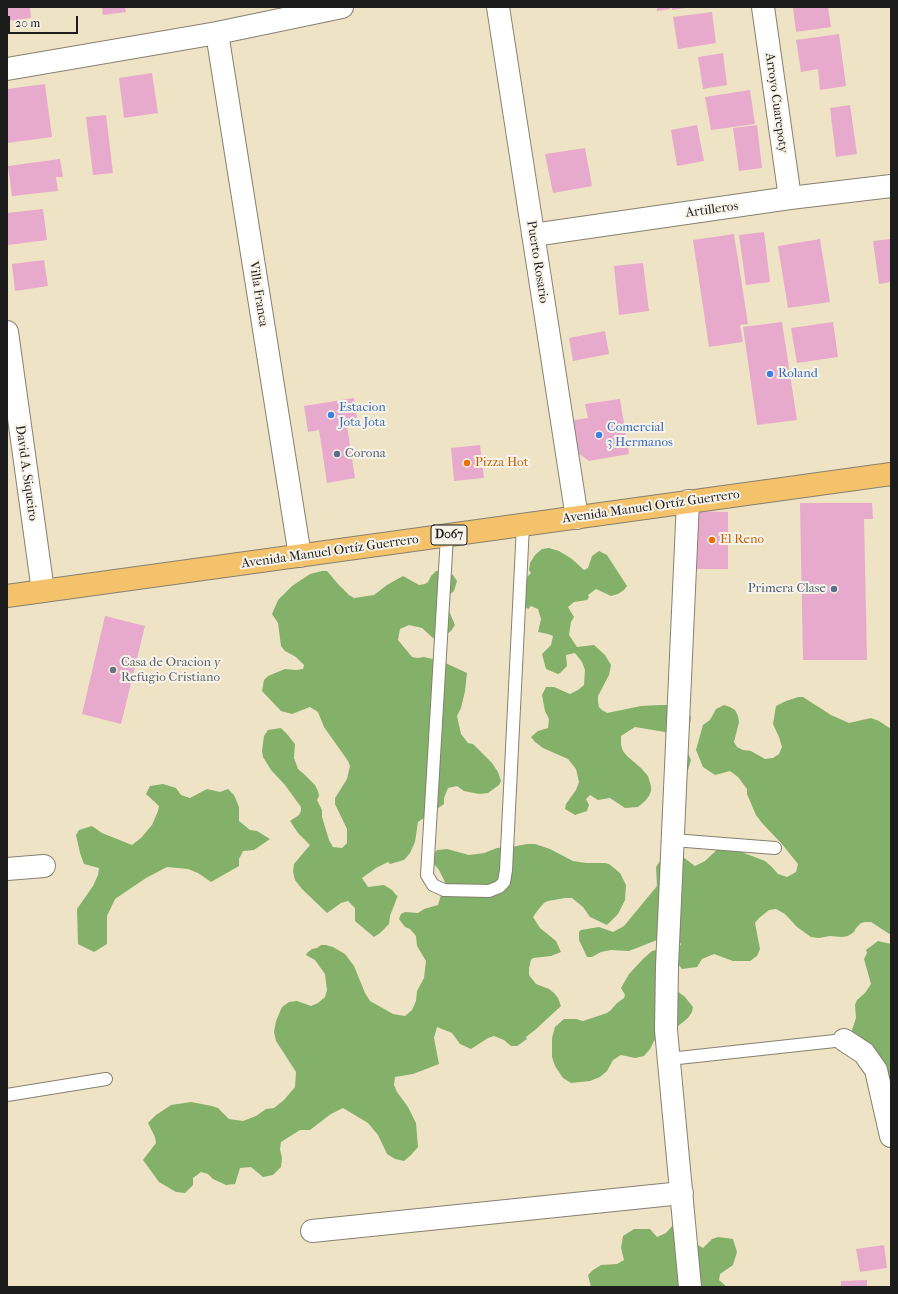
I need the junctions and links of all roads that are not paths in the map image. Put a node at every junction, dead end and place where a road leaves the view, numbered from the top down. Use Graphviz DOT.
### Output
graph roads {
  1 [pos="342,7"];
  2 [pos="498,7"];
  3 [pos="763,7"];
  4 [pos="217,33"];
  5 [pos="7,69"];
  6 [pos="891,186"];
  7 [pos="790,198"];
  8 [pos="533,236"];
  9 [pos="7,332"];
  10 [pos="891,474"];
  11 [pos="688,501"];
  12 [pos="577,518"];
  13 [pos="523,525"];
  14 [pos="447,536"];
  15 [pos="300,556"];
  16 [pos="43,591"];
  17 [pos="7,596"];
  18 [pos="673,840"];
  19 [pos="776,848"];
  20 [pos="44,866"];
  21 [pos="7,868"];
  22 [pos="844,1040"];
  23 [pos="669,1059"];
  24 [pos="106,1079"];
  25 [pos="7,1095"];
  26 [pos="891,1136"];
  27 [pos="682,1193"];
  28 [pos="312,1231"];
  29 [pos="690,1287"];
  1 -- 4 [label="street"];
  2 -- 8 [label="street, Puerto Rosario"];
  3 -- 7 [label="street, Arroyo Cuarepoty"];
  4 -- 5 [label="street"];
  4 -- 15 [label="street, Villa Franca"];
  6 -- 7 [label="street, Artilleros"];
  7 -- 8 [label="street, Artilleros"];
  8 -- 12 [label="street, Puerto Rosario"];
  9 -- 16 [label="street, David A. Siqueiro"];
  10 -- 11 [label="main road, Avenida Manuel Ortíz Guerrero / D067"];
  11 -- 12 [label="main road, Avenida Manuel Ortíz Guerrero / D067"];
  11 -- 18 [label="street"];
  12 -- 13 [label="main road, Avenida Manuel Ortíz Guerrero / D067"];
  13 -- 14 [label="main road, Avenida Manuel Ortíz Guerrero / D067"];
  13 -- 14 [label="lane"];
  14 -- 15 [label="main road, Avenida Manuel Ortíz Guerrero / D067"];
  15 -- 16 [label="main road, Avenida Manuel Ortíz Guerrero / D067"];
  16 -- 17 [label="main road, Avenida Manuel Ortíz Guerrero / D067"];
  18 -- 19 [label="lane"];
  18 -- 23 [label="street"];
  20 -- 21 [label="street"];
  22 -- 23 [label="lane"];
  22 -- 26 [label="street"];
  23 -- 27 [label="street"];
  24 -- 25 [label="lane"];
  27 -- 28 [label="street"];
  27 -- 29 [label="street"];
}
